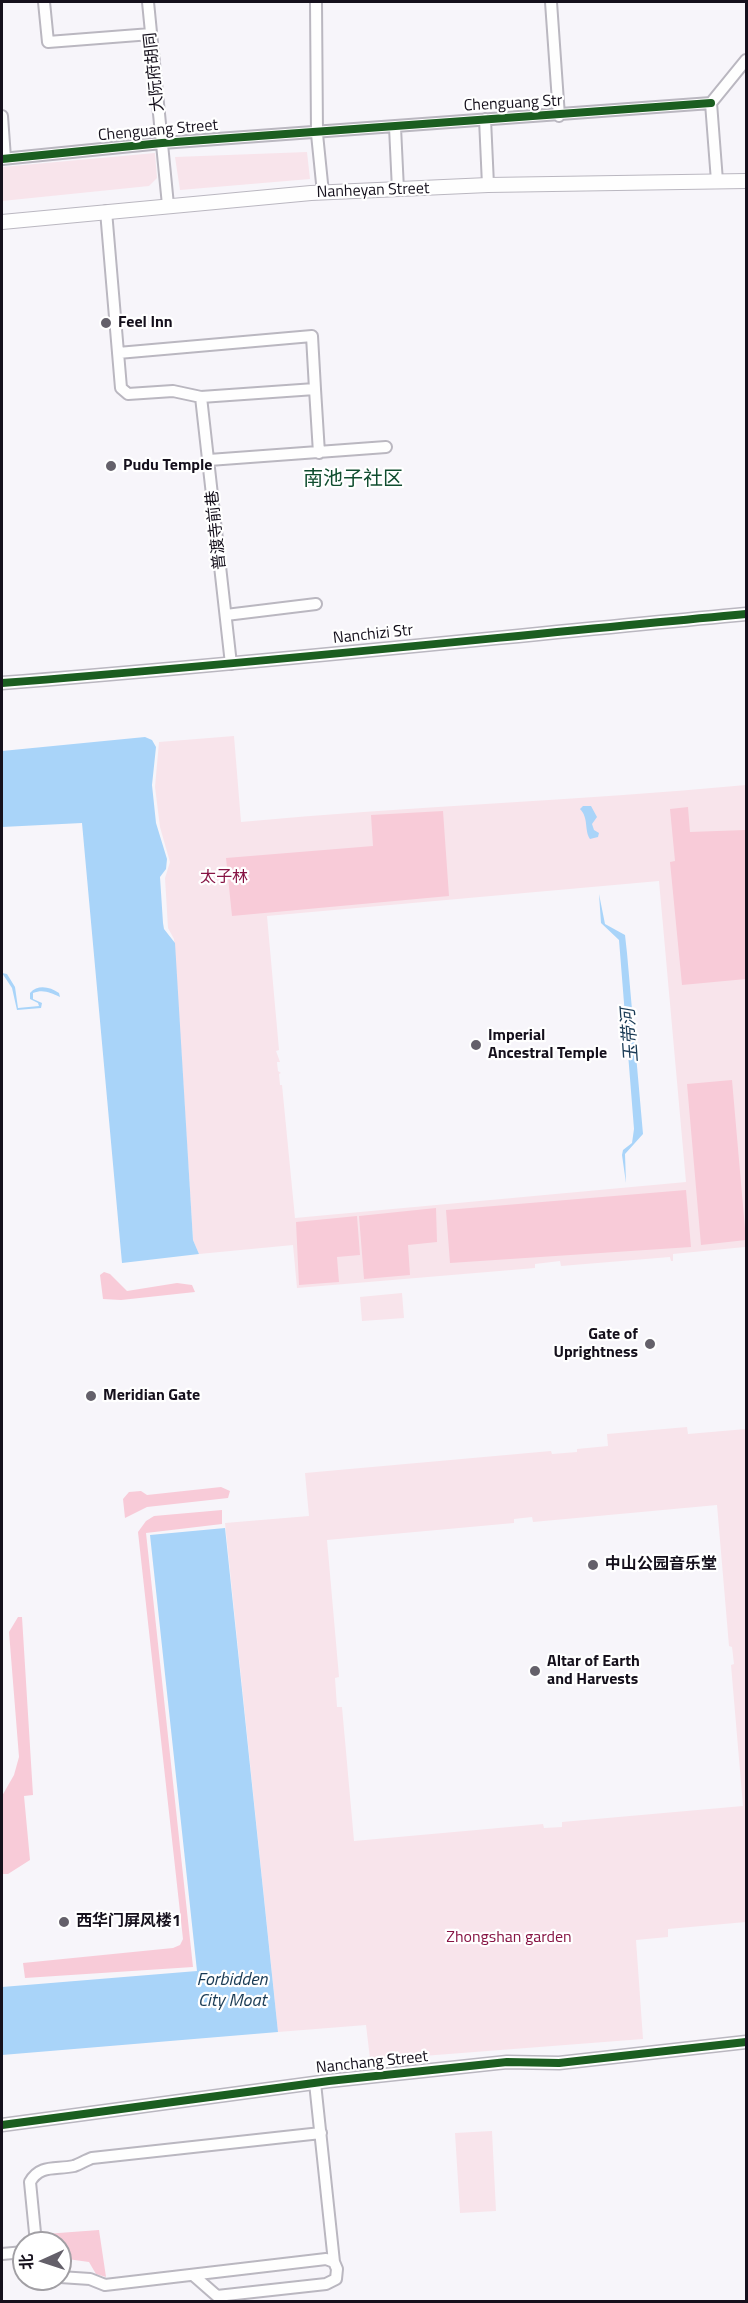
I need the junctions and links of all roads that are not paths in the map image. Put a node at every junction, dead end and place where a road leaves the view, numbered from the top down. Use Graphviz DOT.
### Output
graph roads {
  1 [pos="44,2"];
  2 [pos="148,2"];
  3 [pos="316,2"];
  4 [pos="551,2"];
  5 [pos="152,34"];
  6 [pos="747,60"];
  7 [pos="711,103"];
  8 [pos="2,116"];
  9 [pos="559,116"];
  10 [pos="485,119"];
  11 [pos="395,127"];
  12 [pos="316,134"];
  13 [pos="162,143"];
  14 [pos="3,159"];
  15 [pos="717,181"];
  16 [pos="747,181"];
  17 [pos="488,185"];
  18 [pos="399,190"];
  19 [pos="323,193"];
  20 [pos="168,205"];
  21 [pos="106,211"];
  22 [pos="2,222"];
  23 [pos="118,353"];
  24 [pos="315,390"];
  25 [pos="201,397"];
  26 [pos="386,447"];
  27 [pos="319,453"];
  28 [pos="209,460"];
  29 [pos="316,604"];
  30 [pos="747,614"];
  31 [pos="226,615"];
  32 [pos="231,664"];
  33 [pos="2,683"];
  34 [pos="747,2042"];
  35 [pos="315,2083"];
  36 [pos="2,2125"];
  37 [pos="321,2133"];
  38 [pos="35,2231"];
  39 [pos="334,2262"];
  40 [pos="193,2275"];
  41 [pos="72,2278"];
  1 -- 5 [label="street"];
  2 -- 5 [label="street, 大阮府胡同"];
  3 -- 12 [label="street"];
  4 -- 9 [label="street"];
  5 -- 13 [label="street, 大阮府胡同"];
  6 -- 7 [label="street"];
  7 -- 9 [label="street, Chenguang Str"];
  7 -- 15 [label="street"];
  8 -- 14 [label="street"];
  9 -- 10 [label="street, Chenguang Str"];
  10 -- 11 [label="street, Chenguang Str"];
  10 -- 17 [label="street"];
  11 -- 12 [label="street, Chenguang Str"];
  11 -- 18 [label="street"];
  12 -- 13 [label="street, Chenguang Street"];
  12 -- 19 [label="street"];
  13 -- 14 [label="street, Chenguang Street"];
  13 -- 20 [label="street, 大阮府胡同"];
  15 -- 16 [label="main road, Nanheyan Street"];
  15 -- 17 [label="main road, Nanheyan Street"];
  17 -- 18 [label="main road, Nanheyan Street"];
  18 -- 19 [label="main road, Nanheyan Street"];
  19 -- 20 [label="main road, Nanheyan Street"];
  20 -- 21 [label="main road, Nanheyan Street"];
  21 -- 22 [label="main road, Nanheyan Street"];
  21 -- 23 [label="street"];
  23 -- 24 [label="street"];
  23 -- 25 [label="street"];
  24 -- 25 [label="street"];
  24 -- 27 [label="street"];
  25 -- 28 [label="street, 普渡寺前巷"];
  26 -- 27 [label="street"];
  27 -- 28 [label="street"];
  28 -- 31 [label="street, 普渡寺前巷"];
  29 -- 31 [label="street"];
  30 -- 32 [label="street, Nanchizi Str"];
  31 -- 32 [label="street, 普渡寺前巷"];
  32 -- 33 [label="street, Nanchizi Str"];
  34 -- 35 [label="street, Nanchang Street"];
  35 -- 36 [label="street, Nanchang Street"];
  35 -- 37 [label="street"];
  37 -- 38 [label="street"];
  37 -- 39 [label="street"];
  39 -- 40 [label="street"];
  39 -- 40 [label="street"];
  40 -- 41 [label="street"];
}
